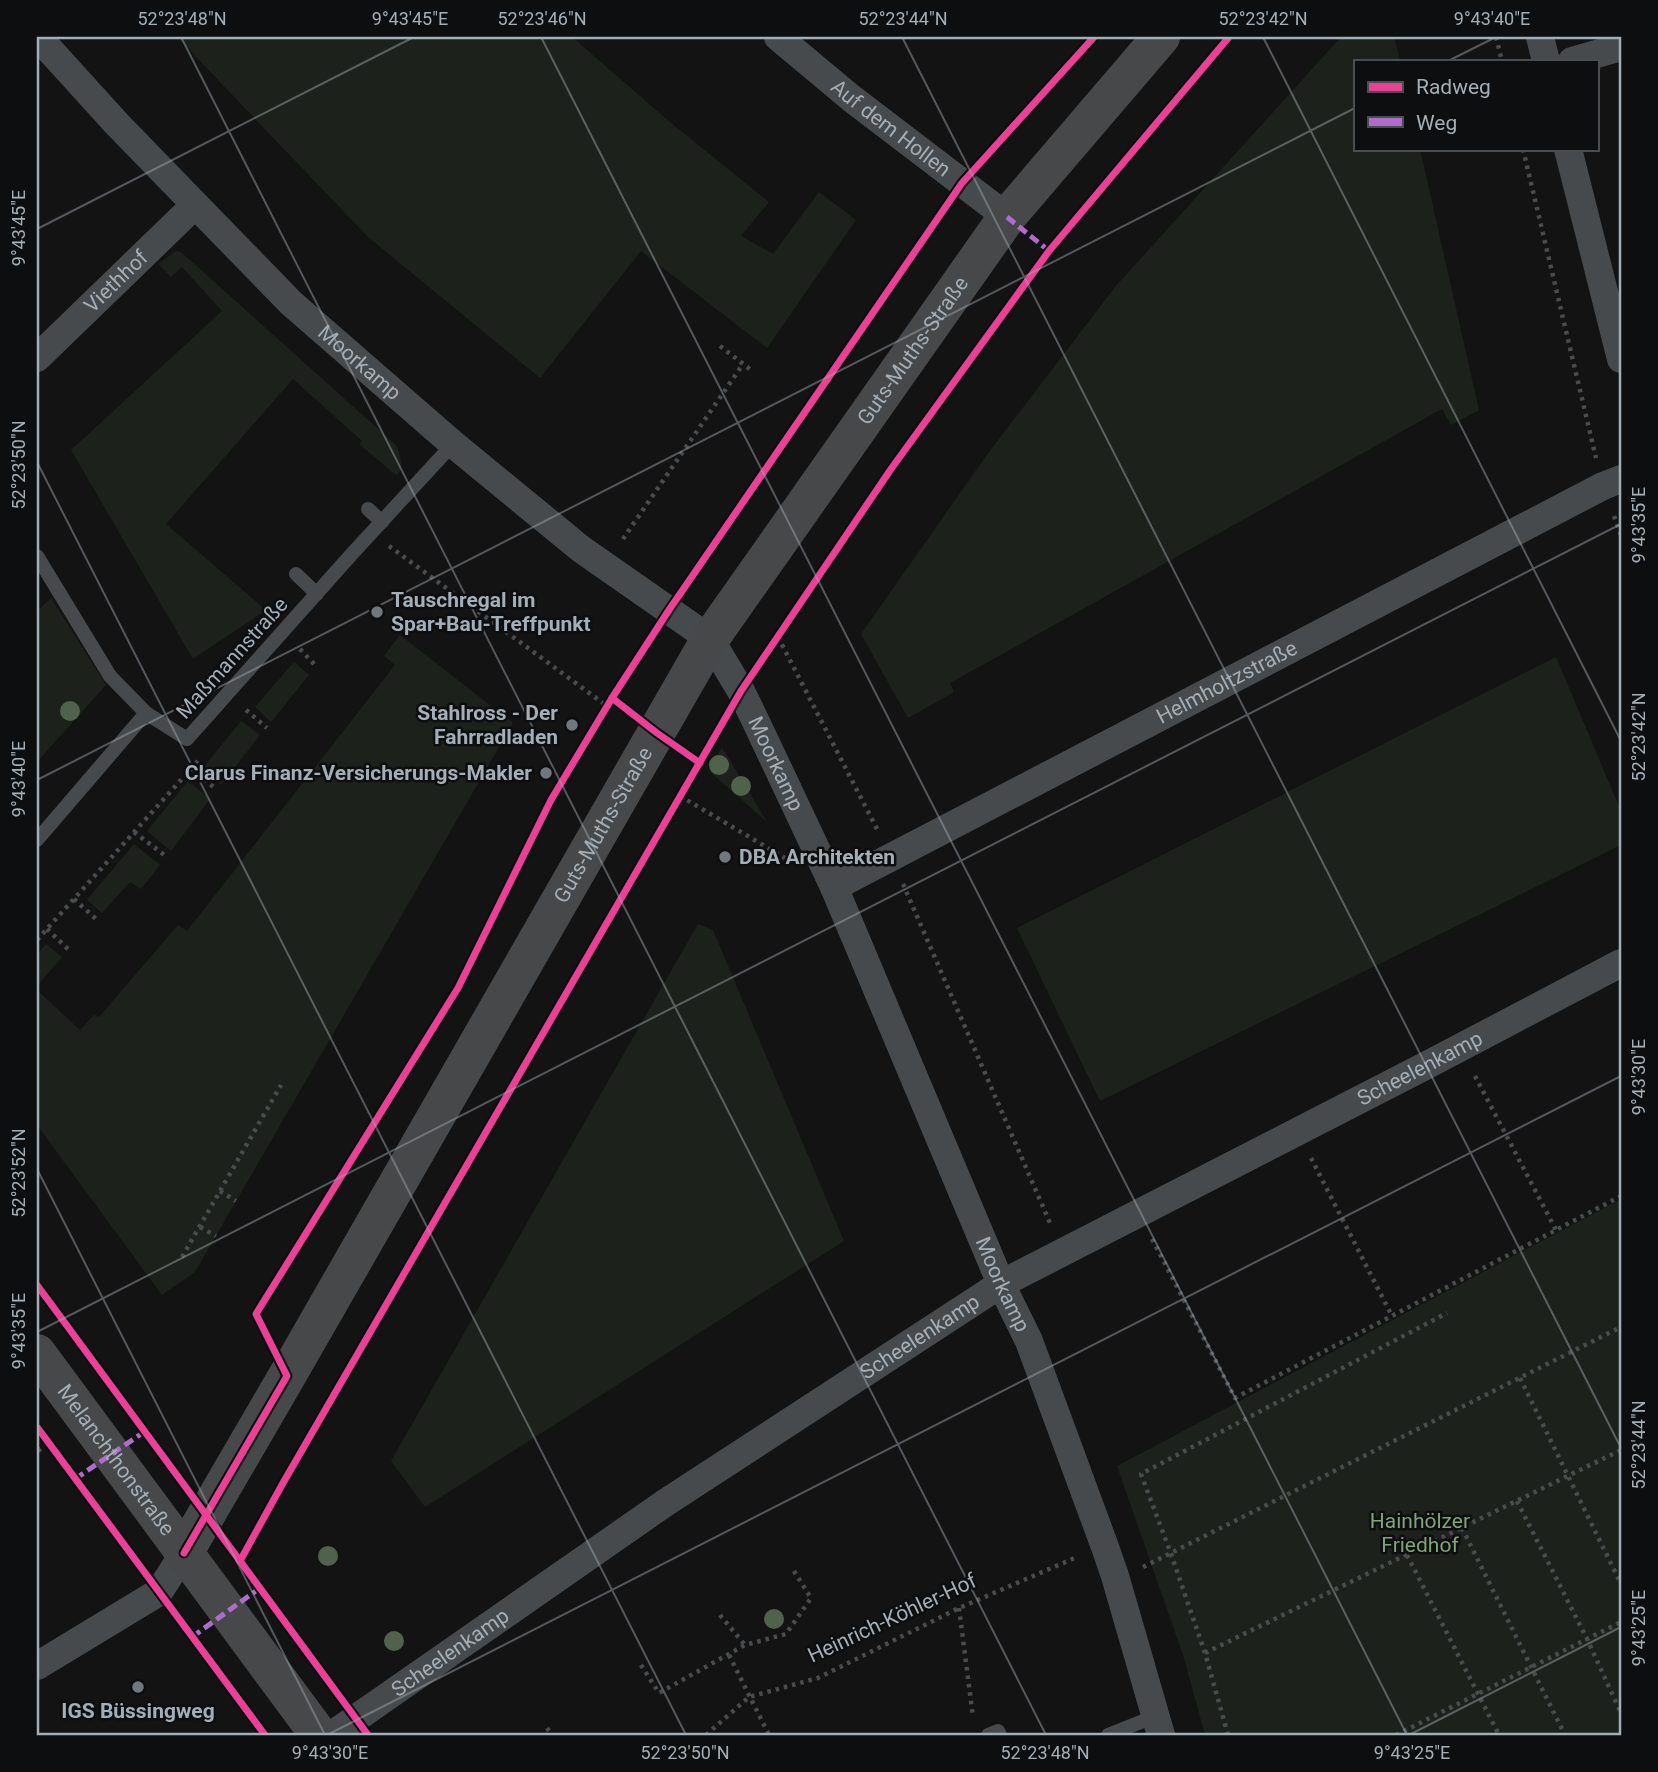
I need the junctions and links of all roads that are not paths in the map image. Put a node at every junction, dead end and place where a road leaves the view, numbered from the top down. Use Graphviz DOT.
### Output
graph roads {
  1 [pos="38,37"];
  2 [pos="778,37"];
  3 [pos="1161,37"];
  4 [pos="1540,37"];
  5 [pos="1621,47"];
  6 [pos="1546,60"];
  7 [pos="1576,60"];
  8 [pos="1568,150"];
  9 [pos="195,205"];
  10 [pos="1007,217"];
  11 [pos="37,358"];
  12 [pos="1621,359"];
  13 [pos="453,444"];
  14 [pos="1612,482"];
  15 [pos="368,509"];
  16 [pos="377,527"];
  17 [pos="37,556"];
  18 [pos="296,574"];
  19 [pos="317,594"];
  20 [pos="710,639"];
  21 [pos="146,713"];
  22 [pos="37,840"];
  23 [pos="834,887"];
  24 [pos="1621,962"];
  25 [pos="1001,1284"];
  26 [pos="37,1353"];
  27 [pos="184,1553"];
  28 [pos="37,1666"];
  29 [pos="1159,1726"];
  30 [pos="319,1735"];
  31 [pos="332,1735"];
  32 [pos="988,1735"];
  33 [pos="1000,1735"];
  34 [pos="1108,1735"];
  1 -- 9 [label="street, Moorkamp"];
  2 -- 10 [label="street, Auf dem Hollen"];
  3 -- 10 [label="street, Guts-Muths-Straße"];
  4 -- 6 [label="street"];
  5 -- 7 [label="street"];
  8 -- 12 [label="street"];
  9 -- 11 [label="street, Viethhof"];
  9 -- 13 [label="street, Moorkamp"];
  10 -- 20 [label="street, Guts-Muths-Straße"];
  13 -- 16 [label="lane, Maßmannstraße"];
  13 -- 20 [label="street, Moorkamp"];
  14 -- 23 [label="street, Helmholtzstraße"];
  15 -- 16 [label="lane"];
  16 -- 19 [label="lane, Maßmannstraße"];
  17 -- 21 [label="lane"];
  18 -- 19 [label="lane"];
  19 -- 21 [label="lane, Maßmannstraße"];
  20 -- 23 [label="street, Moorkamp"];
  20 -- 27 [label="street, Guts-Muths-Straße"];
  21 -- 22 [label="lane, Maßmannstraße"];
  23 -- 25 [label="street, Moorkamp"];
  24 -- 25 [label="street, Scheelenkamp"];
  25 -- 29 [label="street, Moorkamp"];
  25 -- 31 [label="street, Scheelenkamp"];
  26 -- 27 [label="street, Melanchthonstraße"];
  27 -- 28 [label="street"];
  27 -- 30 [label="street, Melanchthonstraße"];
  29 -- 34 [label="lane"];
  32 -- 33 [label="lane"];
}
